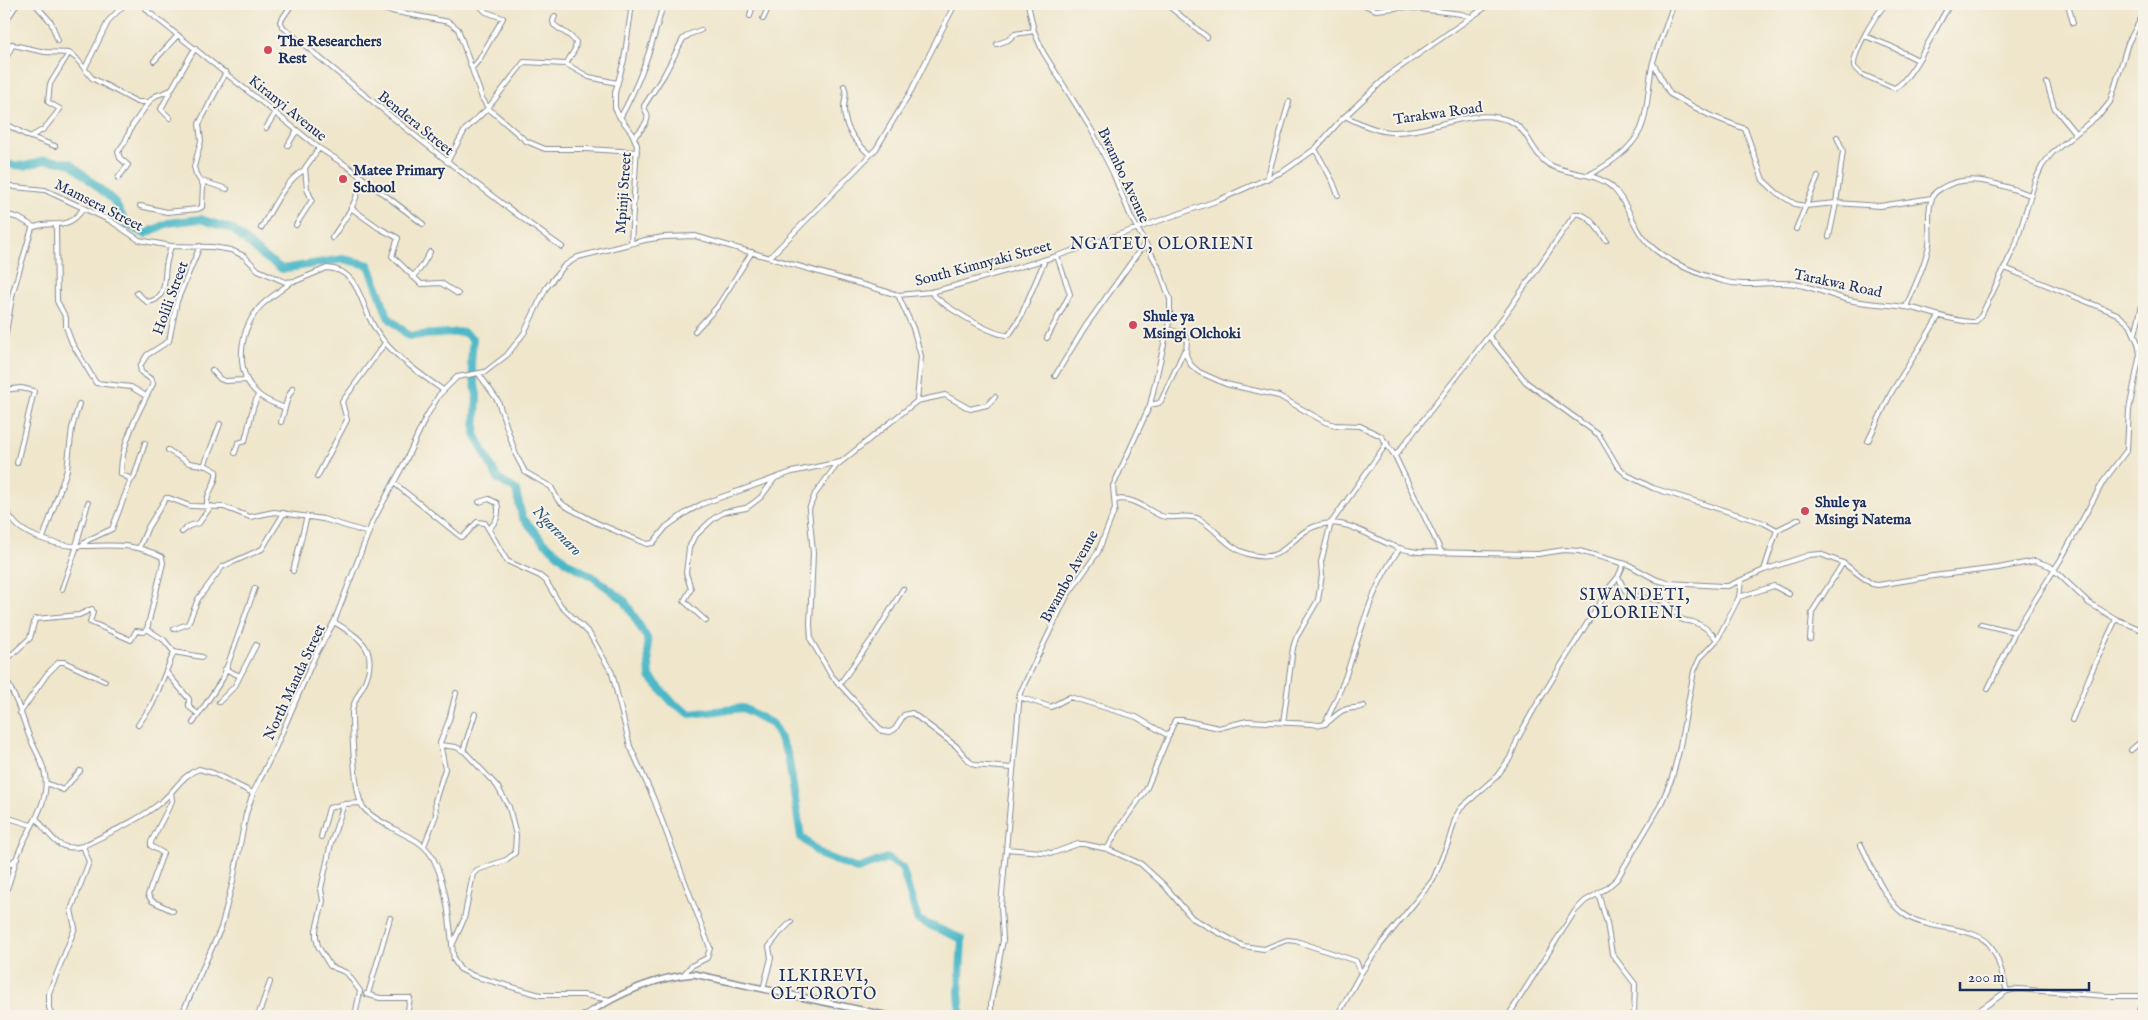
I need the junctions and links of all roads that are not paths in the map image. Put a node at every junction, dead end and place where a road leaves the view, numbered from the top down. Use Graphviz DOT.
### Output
graph roads {
  1 [pos="17,4"];
  2 [pos="35,4"];
  3 [pos="125,4"];
  4 [pos="142,4"];
  5 [pos="292,4"];
  6 [pos="355,4"];
  7 [pos="478,4"];
  8 [pos="602,4"];
  9 [pos="663,4"];
  10 [pos="753,4"];
  11 [pos="770,4"];
  12 [pos="955,4"];
  13 [pos="1028,4"];
  14 [pos="1166,4"];
  15 [pos="1362,4"];
  16 [pos="1490,4"];
  17 [pos="1673,4"];
  18 [pos="1886,4"];
  19 [pos="1950,4"];
  20 [pos="2068,4"];
  21 [pos="631,5"];
  22 [pos="2144,13"];
  23 [pos="556,16"];
  24 [pos="750,16"];
  25 [pos="1471,17"];
  26 [pos="763,19"];
  27 [pos="2073,23"];
  28 [pos="4,24"];
  29 [pos="701,30"];
  30 [pos="1034,31"];
  31 [pos="178,35"];
  32 [pos="1865,36"];
  33 [pos="1207,37"];
  34 [pos="58,41"];
  35 [pos="4,42"];
  36 [pos="13,44"];
  37 [pos="997,44"];
  38 [pos="195,48"];
  39 [pos="69,53"];
  40 [pos="1918,60"];
  41 [pos="154,61"];
  42 [pos="4,62"];
  43 [pos="1653,63"];
  44 [pos="566,64"];
  45 [pos="85,68"];
  46 [pos="472,68"];
  47 [pos="226,72"];
  48 [pos="617,83"];
  49 [pos="2047,83"];
  50 [pos="844,86"];
  51 [pos="171,90"];
  52 [pos="149,102"];
  53 [pos="1289,102"];
  54 [pos="488,108"];
  55 [pos="276,112"];
  56 [pos="1345,116"];
  57 [pos="170,118"];
  58 [pos="620,118"];
  59 [pos="4,123"];
  60 [pos="266,128"];
  61 [pos="298,130"];
  62 [pos="2075,133"];
  63 [pos="31,137"];
  64 [pos="634,137"];
  65 [pos="1837,137"];
  66 [pos="288,145"];
  67 [pos="55,146"];
  68 [pos="319,148"];
  69 [pos="1315,149"];
  70 [pos="637,152"];
  71 [pos="870,155"];
  72 [pos="447,162"];
  73 [pos="304,170"];
  74 [pos="1589,175"];
  75 [pos="1818,177"];
  76 [pos="118,178"];
  77 [pos="360,178"];
  78 [pos="1267,179"];
  79 [pos="202,181"];
  80 [pos="4,183"];
  81 [pos="227,188"];
  82 [pos="1338,195"];
  83 [pos="2031,195"];
  84 [pos="1932,198"];
  85 [pos="1836,203"];
  86 [pos="140,206"];
  87 [pos="1805,206"];
  88 [pos="83,208"];
  89 [pos="351,208"];
  90 [pos="4,214"];
  91 [pos="56,224"];
  92 [pos="423,224"];
  93 [pos="296,225"];
  94 [pos="34,227"];
  95 [pos="1136,227"];
  96 [pos="260,228"];
  97 [pos="1796,229"];
  98 [pos="1829,237"];
  99 [pos="332,238"];
  100 [pos="1606,240"];
  101 [pos="631,243"];
  102 [pos="1145,243"];
  103 [pos="171,246"];
  104 [pos="200,246"];
  105 [pos="562,248"];
  106 [pos="430,252"];
  107 [pos="752,252"];
  108 [pos="1057,256"];
  109 [pos="770,257"];
  110 [pos="1045,260"];
  111 [pos="2005,268"];
  112 [pos="412,277"];
  113 [pos="291,282"];
  114 [pos="931,292"];
  115 [pos="137,293"];
  116 [pos="458,294"];
  117 [pos="898,295"];
  118 [pos="2144,297"];
  119 [pos="1906,307"];
  120 [pos="1939,316"];
  121 [pos="1168,329"];
  122 [pos="695,331"];
  123 [pos="2135,334"];
  124 [pos="1489,336"];
  125 [pos="1047,338"];
  126 [pos="385,343"];
  127 [pos="4,344"];
  128 [pos="1186,349"];
  129 [pos="212,370"];
  130 [pos="479,374"];
  131 [pos="1056,376"];
  132 [pos="246,380"];
  133 [pos="292,388"];
  134 [pos="4,390"];
  135 [pos="443,390"];
  136 [pos="258,395"];
  137 [pos="146,396"];
  138 [pos="995,397"];
  139 [pos="917,401"];
  140 [pos="79,404"];
  141 [pos="1150,405"];
  142 [pos="285,408"];
  143 [pos="281,422"];
  144 [pos="220,424"];
  145 [pos="1868,441"];
  146 [pos="145,443"];
  147 [pos="1387,443"];
  148 [pos="168,450"];
  149 [pos="235,452"];
  150 [pos="1395,456"];
  151 [pos="843,461"];
  152 [pos="17,463"];
  153 [pos="204,466"];
  154 [pos="317,477"];
  155 [pos="775,478"];
  156 [pos="130,482"];
  157 [pos="394,483"];
  158 [pos="1116,500"];
  159 [pos="479,502"];
  160 [pos="88,503"];
  161 [pos="209,506"];
  162 [pos="4,509"];
  163 [pos="284,513"];
  164 [pos="307,516"];
  165 [pos="1799,519"];
  166 [pos="1331,523"];
  167 [pos="489,529"];
  168 [pos="1776,530"];
  169 [pos="182,532"];
  170 [pos="369,533"];
  171 [pos="43,538"];
  172 [pos="78,546"];
  173 [pos="139,548"];
  174 [pos="1400,548"];
  175 [pos="1442,553"];
  176 [pos="1624,563"];
  177 [pos="1843,563"];
  178 [pos="1764,570"];
  179 [pos="2054,570"];
  180 [pos="293,571"];
  181 [pos="1618,577"];
  182 [pos="1741,581"];
  183 [pos="256,588"];
  184 [pos="62,589"];
  185 [pos="902,589"];
  186 [pos="1789,594"];
  187 [pos="1739,597"];
  188 [pos="2116,618"];
  189 [pos="706,621"];
  190 [pos="334,622"];
  191 [pos="1981,624"];
  192 [pos="147,629"];
  193 [pos="174,630"];
  194 [pos="2144,631"];
  195 [pos="2015,632"];
  196 [pos="1810,639"];
  197 [pos="1717,640"];
  198 [pos="256,645"];
  199 [pos="174,652"];
  200 [pos="202,657"];
  201 [pos="4,662"];
  202 [pos="225,669"];
  203 [pos="167,673"];
  204 [pos="240,676"];
  205 [pos="4,677"];
  206 [pos="105,681"];
  207 [pos="839,685"];
  208 [pos="1988,689"];
  209 [pos="456,693"];
  210 [pos="1020,697"];
  211 [pos="219,702"];
  212 [pos="1364,706"];
  213 [pos="20,713"];
  214 [pos="198,714"];
  215 [pos="475,714"];
  216 [pos="2072,720"];
  217 [pos="192,723"];
  218 [pos="1283,724"];
  219 [pos="1325,724"];
  220 [pos="138,725"];
  221 [pos="1169,736"];
  222 [pos="2144,739"];
  223 [pos="440,745"];
  224 [pos="2131,750"];
  225 [pos="464,751"];
  226 [pos="1012,768"];
  227 [pos="80,770"];
  228 [pos="46,783"];
  229 [pos="171,792"];
  230 [pos="253,793"];
  231 [pos="361,803"];
  232 [pos="344,804"];
  233 [pos="37,819"];
  234 [pos="4,821"];
  235 [pos="31,825"];
  236 [pos="321,838"];
  237 [pos="1861,845"];
  238 [pos="83,846"];
  239 [pos="424,846"];
  240 [pos="1006,849"];
  241 [pos="1107,849"];
  242 [pos="17,858"];
  243 [pos="4,869"];
  244 [pos="1598,893"];
  245 [pos="4,897"];
  246 [pos="173,911"];
  247 [pos="390,918"];
  248 [pos="791,922"];
  249 [pos="452,946"];
  250 [pos="1361,973"];
  251 [pos="684,974"];
  252 [pos="270,982"];
  253 [pos="763,989"];
  254 [pos="2007,991"];
  255 [pos="361,994"];
  256 [pos="368,994"];
  257 [pos="2144,996"];
  258 [pos="611,1000"];
  259 [pos="2144,1002"];
  260 [pos="52,1016"];
  261 [pos="181,1016"];
  262 [pos="258,1016"];
  263 [pos="355,1016"];
  264 [pos="407,1016"];
  265 [pos="584,1016"];
  266 [pos="890,1016"];
  267 [pos="991,1016"];
  268 [pos="1337,1016"];
  269 [pos="1508,1016"];
  270 [pos="1634,1016"];
  271 [pos="1970,1016"];
  272 [pos="2136,1016"];
  1 -- 28 [label="street"];
  2 -- 34 [label="street"];
  3 -- 45 [label="street"];
  4 -- 31 [label="street, Kiranyi Avenue"];
  5 -- 72 [label="street, Bendera Street"];
  6 -- 46 [label="street"];
  7 -- 46 [label="street"];
  8 -- 21 [label="street"];
  9 -- 58 [label="street"];
  10 -- 24 [label="street"];
  11 -- 26 [label="street"];
  12 -- 71 [label="street"];
  13 -- 30 [label="street, Bwambo Avenue"];
  14 -- 33 [label="street"];
  15 -- 25 [label="street"];
  16 -- 25 [label="street, South Kimnyaki Street"];
  17 -- 43 [label="street"];
  18 -- 32 [label="street"];
  19 -- 40 [label="street"];
  20 -- 27 [label="street"];
  21 -- 48 [label="street, Mpinji Street"];
  22 -- 62 [label="street, Tarakwa Road"];
  23 -- 44 [label="street"];
  25 -- 56 [label="street, South Kimnyaki Street"];
  29 -- 64 [label="street"];
  30 -- 37 [label="street"];
  30 -- 95 [label="street, Bwambo Avenue"];
  31 -- 38 [label="street, Kiranyi Avenue"];
  31 -- 41 [label="street"];
  32 -- 40 [label="street"];
  32 -- 40 [label="street"];
  35 -- 36 [label="street"];
  36 -- 39 [label="street"];
  36 -- 42 [label="street"];
  38 -- 47 [label="street, Kiranyi Avenue"];
  38 -- 51 [label="street"];
  39 -- 45 [label="street"];
  39 -- 63 [label="street"];
  43 -- 74 [label="street"];
  43 -- 87 [label="street"];
  44 -- 48 [label="street"];
  44 -- 54 [label="street"];
  45 -- 52 [label="street"];
  46 -- 54 [label="street"];
  47 -- 55 [label="street, Kiranyi Avenue"];
  47 -- 79 [label="street"];
  48 -- 58 [label="street, Mpinji Street"];
  49 -- 62 [label="street"];
  50 -- 71 [label="street"];
  51 -- 52 [label="street"];
  51 -- 57 [label="street"];
  52 -- 76 [label="street"];
  53 -- 78 [label="street"];
  54 -- 70 [label="street"];
  54 -- 72 [label="street"];
  55 -- 60 [label="street"];
  55 -- 61 [label="street, Kiranyi Avenue"];
  56 -- 69 [label="street, South Kimnyaki Street"];
  56 -- 74 [label="street, Tarakwa Road"];
  58 -- 64 [label="street, Mpinji Street"];
  59 -- 63 [label="street"];
  61 -- 66 [label="street"];
  61 -- 68 [label="street, Kiranyi Avenue"];
  62 -- 83 [label="street, Tarakwa Road"];
  63 -- 67 [label="street"];
  64 -- 70 [label="street, Mpinji Street"];
  65 -- 85 [label="street"];
  68 -- 73 [label="street"];
  68 -- 77 [label="street, Kiranyi Avenue"];
  69 -- 78 [label="street, South Kimnyaki Street"];
  69 -- 82 [label="street"];
  70 -- 101 [label="street, Mpinji Street"];
  71 -- 109 [label="street"];
  72 -- 105 [label="street, Bendera Street"];
  73 -- 93 [label="street"];
  73 -- 96 [label="street"];
  74 -- 119 [label="street, Tarakwa Road"];
  75 -- 87 [label="street"];
  77 -- 89 [label="street"];
  77 -- 92 [label="street, Kiranyi Avenue"];
  78 -- 95 [label="street, South Kimnyaki Street"];
  79 -- 81 [label="street"];
  79 -- 86 [label="street"];
  80 -- 88 [label="street, Mamsera Street"];
  83 -- 84 [label="street"];
  83 -- 111 [label="street, Tarakwa Road"];
  84 -- 85 [label="street"];
  84 -- 119 [label="street"];
  85 -- 87 [label="street"];
  85 -- 98 [label="street"];
  87 -- 97 [label="street"];
  88 -- 91 [label="street"];
  88 -- 103 [label="street, Mamsera Street"];
  89 -- 99 [label="street"];
  89 -- 112 [label="street"];
  90 -- 94 [label="street"];
  91 -- 94 [label="street"];
  91 -- 137 [label="street"];
  94 -- 127 [label="street"];
  95 -- 102 [label="street, Bwambo Avenue"];
  95 -- 108 [label="street, South Kimnyaki Street"];
  100 -- 124 [label="street"];
  101 -- 107 [label="street, South Kimnyaki Street"];
  101 -- 130 [label="street, South Kimnyaki Street"];
  102 -- 121 [label="street, Bwambo Avenue"];
  102 -- 131 [label="street"];
  103 -- 104 [label="street, Mamsera Street"];
  103 -- 115 [label="street"];
  104 -- 113 [label="street, Mamsera Street"];
  104 -- 137 [label="street, Holili Street"];
  106 -- 112 [label="street"];
  107 -- 109 [label="street, South Kimnyaki Street"];
  107 -- 122 [label="street"];
  108 -- 110 [label="street, South Kimnyaki Street"];
  108 -- 125 [label="street"];
  109 -- 117 [label="street, South Kimnyaki Street"];
  110 -- 114 [label="street, South Kimnyaki Street"];
  110 -- 114 [label="street"];
  111 -- 120 [label="street, Tarakwa Road"];
  111 -- 123 [label="street"];
  112 -- 116 [label="street"];
  113 -- 126 [label="street"];
  113 -- 132 [label="street"];
  114 -- 117 [label="street, South Kimnyaki Street"];
  117 -- 139 [label="street"];
  118 -- 123 [label="street"];
  119 -- 120 [label="street, Tarakwa Road"];
  120 -- 145 [label="street"];
  121 -- 128 [label="street"];
  121 -- 141 [label="street, Bwambo Avenue"];
  123 -- 179 [label="street"];
  124 -- 150 [label="street"];
  124 -- 168 [label="street"];
  126 -- 135 [label="street"];
  126 -- 154 [label="street"];
  128 -- 141 [label="street"];
  128 -- 147 [label="street"];
  129 -- 132 [label="street"];
  130 -- 135 [label="street, North Manda Street"];
  130 -- 155 [label="street"];
  132 -- 136 [label="street"];
  133 -- 142 [label="street"];
  134 -- 152 [label="street"];
  135 -- 157 [label="street, North Manda Street"];
  136 -- 142 [label="street"];
  136 -- 149 [label="street"];
  137 -- 156 [label="street, Holili Street"];
  138 -- 139 [label="street"];
  139 -- 151 [label="street"];
  140 -- 171 [label="street"];
  141 -- 158 [label="street, Bwambo Avenue"];
  142 -- 143 [label="street"];
  144 -- 153 [label="street"];
  146 -- 156 [label="street"];
  147 -- 150 [label="street"];
  147 -- 166 [label="street"];
  148 -- 153 [label="street"];
  150 -- 175 [label="street"];
  151 -- 155 [label="street"];
  151 -- 207 [label="street"];
  153 -- 161 [label="street"];
  155 -- 189 [label="street"];
  156 -- 172 [label="street"];
  157 -- 167 [label="street"];
  157 -- 170 [label="street, North Manda Street"];
  158 -- 166 [label="street"];
  158 -- 210 [label="street, Bwambo Avenue"];
  159 -- 167 [label="street"];
  160 -- 172 [label="street"];
  161 -- 163 [label="street"];
  161 -- 169 [label="street"];
  161 -- 173 [label="street"];
  162 -- 171 [label="street"];
  163 -- 164 [label="street"];
  163 -- 193 [label="street"];
  164 -- 170 [label="street"];
  164 -- 180 [label="street"];
  165 -- 168 [label="street"];
  166 -- 174 [label="street"];
  166 -- 218 [label="street"];
  167 -- 251 [label="street"];
  168 -- 178 [label="street"];
  170 -- 190 [label="street, North Manda Street"];
  171 -- 172 [label="street"];
  172 -- 173 [label="street"];
  172 -- 184 [label="street"];
  173 -- 192 [label="street"];
  174 -- 175 [label="street"];
  174 -- 219 [label="street"];
  175 -- 176 [label="street"];
  176 -- 181 [label="street"];
  176 -- 182 [label="street"];
  177 -- 178 [label="street"];
  177 -- 179 [label="street"];
  177 -- 196 [label="street"];
  178 -- 182 [label="street"];
  179 -- 188 [label="street"];
  179 -- 195 [label="street"];
  181 -- 197 [label="street"];
  181 -- 250 [label="street"];
  182 -- 187 [label="street"];
  183 -- 202 [label="street"];
  185 -- 207 [label="street"];
  186 -- 187 [label="street"];
  187 -- 197 [label="street"];
  188 -- 194 [label="street"];
  188 -- 216 [label="street"];
  190 -- 230 [label="street, North Manda Street"];
  190 -- 231 [label="street"];
  191 -- 195 [label="street"];
  192 -- 199 [label="street"];
  192 -- 201 [label="street"];
  195 -- 208 [label="street"];
  197 -- 244 [label="street"];
  198 -- 204 [label="street"];
  199 -- 200 [label="street"];
  199 -- 203 [label="street"];
  202 -- 204 [label="street"];
  202 -- 214 [label="street"];
  203 -- 214 [label="street"];
  203 -- 220 [label="street"];
  204 -- 211 [label="street"];
  205 -- 213 [label="street"];
  206 -- 213 [label="street"];
  207 -- 226 [label="street"];
  209 -- 223 [label="street"];
  210 -- 221 [label="street"];
  210 -- 226 [label="street, Bwambo Avenue"];
  212 -- 219 [label="street"];
  213 -- 228 [label="street"];
  214 -- 217 [label="street"];
  215 -- 225 [label="street"];
  218 -- 219 [label="street"];
  218 -- 221 [label="street"];
  221 -- 241 [label="street"];
  222 -- 224 [label="street"];
  223 -- 225 [label="street"];
  223 -- 239 [label="street"];
  225 -- 249 [label="street"];
  226 -- 240 [label="street, Bwambo Avenue"];
  227 -- 228 [label="street"];
  228 -- 233 [label="street"];
  229 -- 230 [label="street"];
  229 -- 238 [label="street"];
  229 -- 246 [label="street"];
  230 -- 261 [label="street, North Manda Street"];
  231 -- 232 [label="street"];
  231 -- 239 [label="street"];
  232 -- 236 [label="street"];
  232 -- 255 [label="street"];
  233 -- 235 [label="street"];
  233 -- 238 [label="street"];
  234 -- 235 [label="street"];
  235 -- 242 [label="street"];
  237 -- 254 [label="street"];
  238 -- 260 [label="street"];
  239 -- 249 [label="street"];
  240 -- 241 [label="street"];
  240 -- 267 [label="street, Bwambo Avenue"];
  241 -- 250 [label="street"];
  242 -- 243 [label="street"];
  242 -- 245 [label="street"];
  244 -- 269 [label="street"];
  244 -- 270 [label="street"];
  247 -- 256 [label="street"];
  248 -- 253 [label="street"];
  249 -- 258 [label="street"];
  250 -- 268 [label="street"];
  251 -- 253 [label="street"];
  251 -- 258 [label="street"];
  252 -- 262 [label="street"];
  253 -- 266 [label="street"];
  254 -- 257 [label="street"];
  254 -- 271 [label="street"];
  255 -- 256 [label="street"];
  255 -- 263 [label="street"];
  256 -- 264 [label="street"];
  258 -- 265 [label="street"];
  259 -- 272 [label="street"];
}
